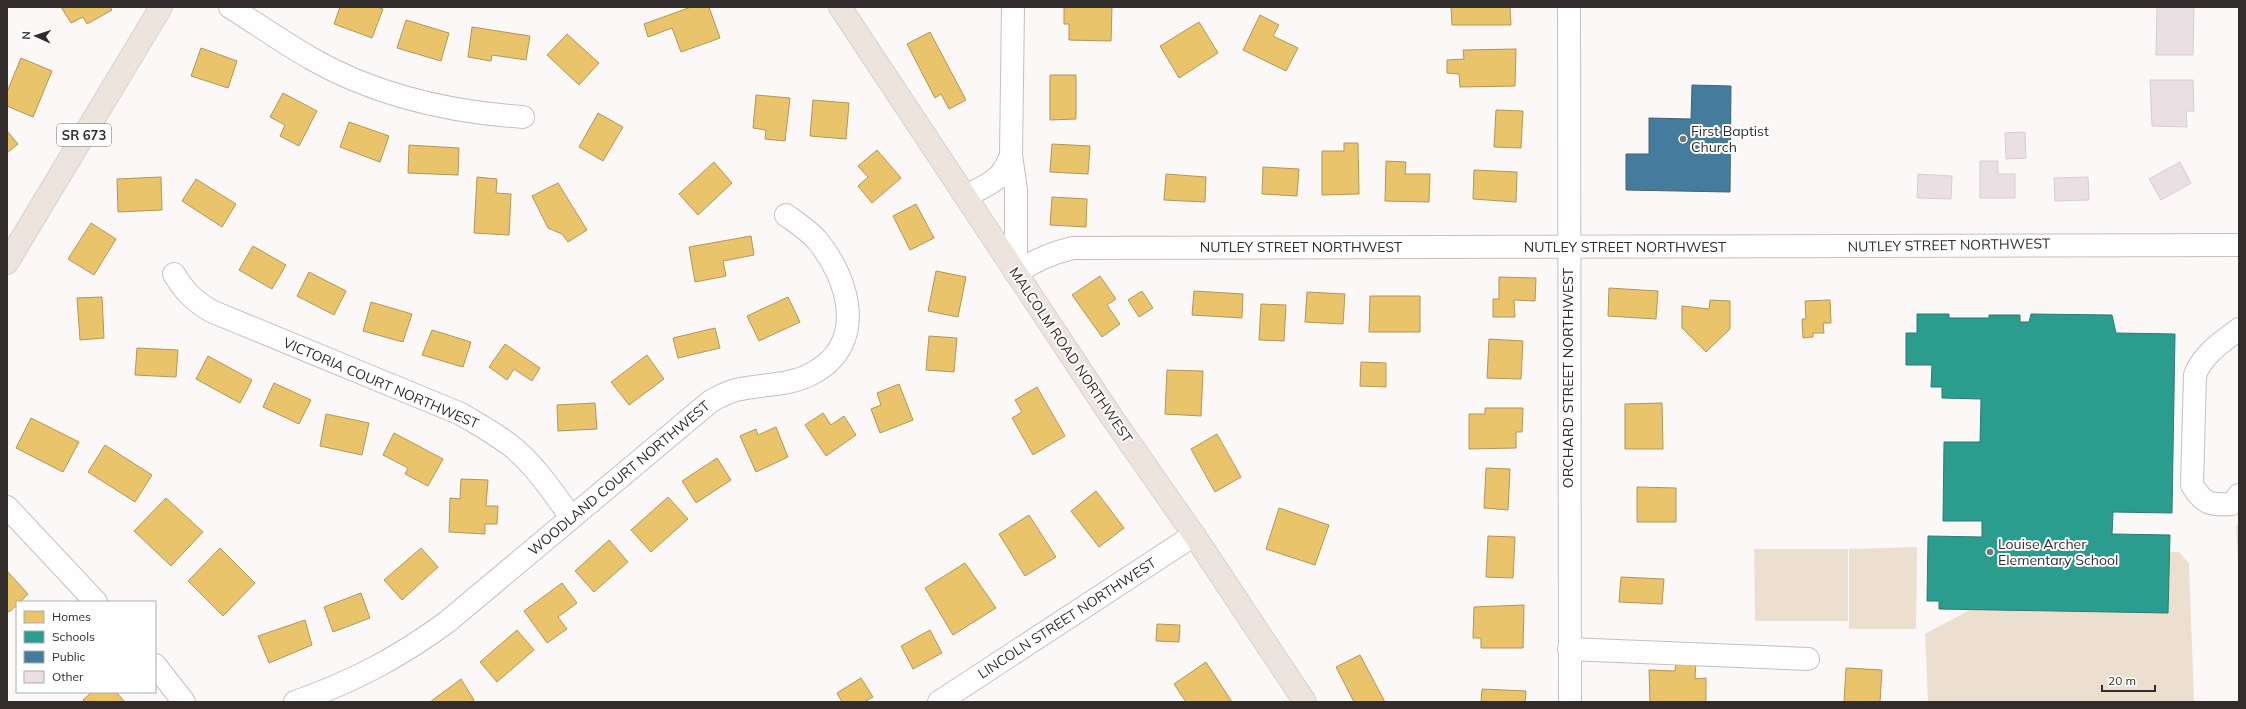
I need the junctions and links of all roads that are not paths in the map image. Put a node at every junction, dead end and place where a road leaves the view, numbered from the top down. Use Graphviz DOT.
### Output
graph roads {
  1 [pos="161,7"];
  2 [pos="230,7"];
  3 [pos="840,7"];
  4 [pos="1013,7"];
  5 [pos="1569,7"];
  6 [pos="523,117"];
  7 [pos="1011,154"];
  8 [pos="966,196"];
  9 [pos="786,215"];
  10 [pos="2239,245"];
  11 [pos="1568,247"];
  12 [pos="7,263"];
  13 [pos="1016,273"];
  14 [pos="174,274"];
  15 [pos="2239,329"];
  16 [pos="2239,495"];
  17 [pos="7,507"];
  18 [pos="571,517"];
  19 [pos="1194,535"];
  20 [pos="95,601"];
  21 [pos="1569,649"];
  22 [pos="1808,659"];
  23 [pos="156,666"];
  24 [pos="184,702"];
  25 [pos="295,702"];
  26 [pos="939,702"];
  27 [pos="1306,702"];
  28 [pos="1570,702"];
  1 -- 12 [label="main road, SR 673"];
  2 -- 6 [label="street"];
  3 -- 8 [label="main road, MALCOLM ROAD NORTHWEST"];
  4 -- 7 [label="street"];
  5 -- 11 [label="street, ORCHARD STREET NORTHWEST"];
  7 -- 8 [label="street"];
  7 -- 13 [label="street"];
  8 -- 13 [label="main road, MALCOLM ROAD NORTHWEST"];
  9 -- 18 [label="street, WOODLAND COURT NORTHWEST"];
  10 -- 11 [label="street, NUTLEY STREET NORTHWEST"];
  11 -- 13 [label="street, NUTLEY STREET NORTHWEST"];
  11 -- 21 [label="street, ORCHARD STREET NORTHWEST"];
  13 -- 19 [label="main road, MALCOLM ROAD NORTHWEST"];
  14 -- 18 [label="street, VICTORIA COURT NORTHWEST"];
  15 -- 16 [label="street"];
  17 -- 20 [label="street"];
  18 -- 25 [label="street, WOODLAND COURT NORTHWEST"];
  19 -- 26 [label="street, LINCOLN STREET NORTHWEST"];
  19 -- 27 [label="main road, MALCOLM ROAD NORTHWEST"];
  21 -- 22 [label="street"];
  21 -- 28 [label="street, ORCHARD STREET NORTHWEST"];
  23 -- 24 [label="street"];
}
